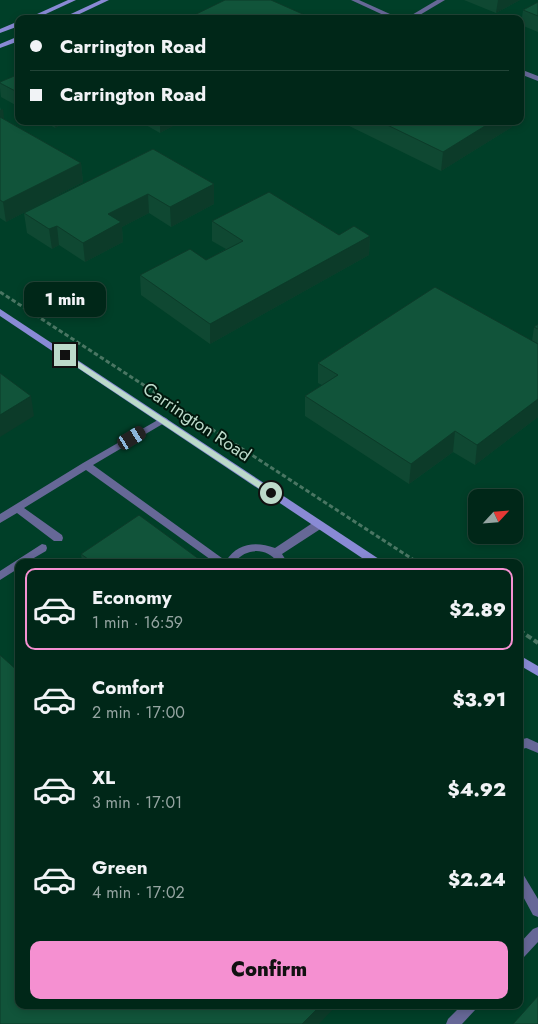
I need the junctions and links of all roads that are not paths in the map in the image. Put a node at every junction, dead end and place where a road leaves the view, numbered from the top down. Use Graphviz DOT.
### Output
graph roads {
  1 [pos="73,0"];
  2 [pos="106,0"];
  3 [pos="354,0"];
  4 [pos="442,0"];
  5 [pos="38,15"];
  6 [pos="72,15"];
  7 [pos="389,15"];
  8 [pos="415,15"];
  9 [pos="15,25"];
  10 [pos="0,32"];
  11 [pos="15,40"];
  12 [pos="0,46"];
  13 [pos="524,73"];
  14 [pos="538,79"];
  15 [pos="0,312"];
  16 [pos="162,420"];
  17 [pos="86,465"];
  18 [pos="17,508"];
  19 [pos="0,519"];
  20 [pos="318,525"];
  21 [pos="58,538"];
  22 [pos="42,548"];
  23 [pos="276,553"];
  24 [pos="25,559"];
  25 [pos="217,559"];
  26 [pos="232,559"];
  27 [pos="280,559"];
  28 [pos="369,559"];
  29 [pos="15,566"];
  30 [pos="0,576"];
  31 [pos="523,662"];
  32 [pos="538,672"];
  33 [pos="523,744"];
  34 [pos="538,748"];
  35 [pos="523,885"];
  36 [pos="538,912"];
  37 [pos="538,933"];
  38 [pos="523,949"];
  39 [pos="467,1009"];
  40 [pos="453,1024"];
  1 -- 5 [label="main road"];
  2 -- 6 [label="main road"];
  3 -- 7 [label="street"];
  4 -- 8 [label="street"];
  9 -- 10 [label="main road"];
  11 -- 12 [label="main road"];
  13 -- 14 [label="street"];
  15 -- 16 [label="main road, Carrington Road"];
  16 -- 17 [label="street"];
  16 -- 20 [label="main road, Carrington Road"];
  17 -- 18 [label="street"];
  17 -- 25 [label="street"];
  18 -- 19 [label="street"];
  18 -- 21 [label="street"];
  20 -- 23 [label="street"];
  20 -- 28 [label="main road, Carrington Road"];
  22 -- 24 [label="street"];
  23 -- 26 [label="street"];
  23 -- 27 [label="street"];
  29 -- 30 [label="street"];
  31 -- 32 [label="main road"];
  33 -- 34 [label="street"];
  35 -- 36 [label="street"];
  37 -- 38 [label="street"];
  39 -- 40 [label="street"];
}
